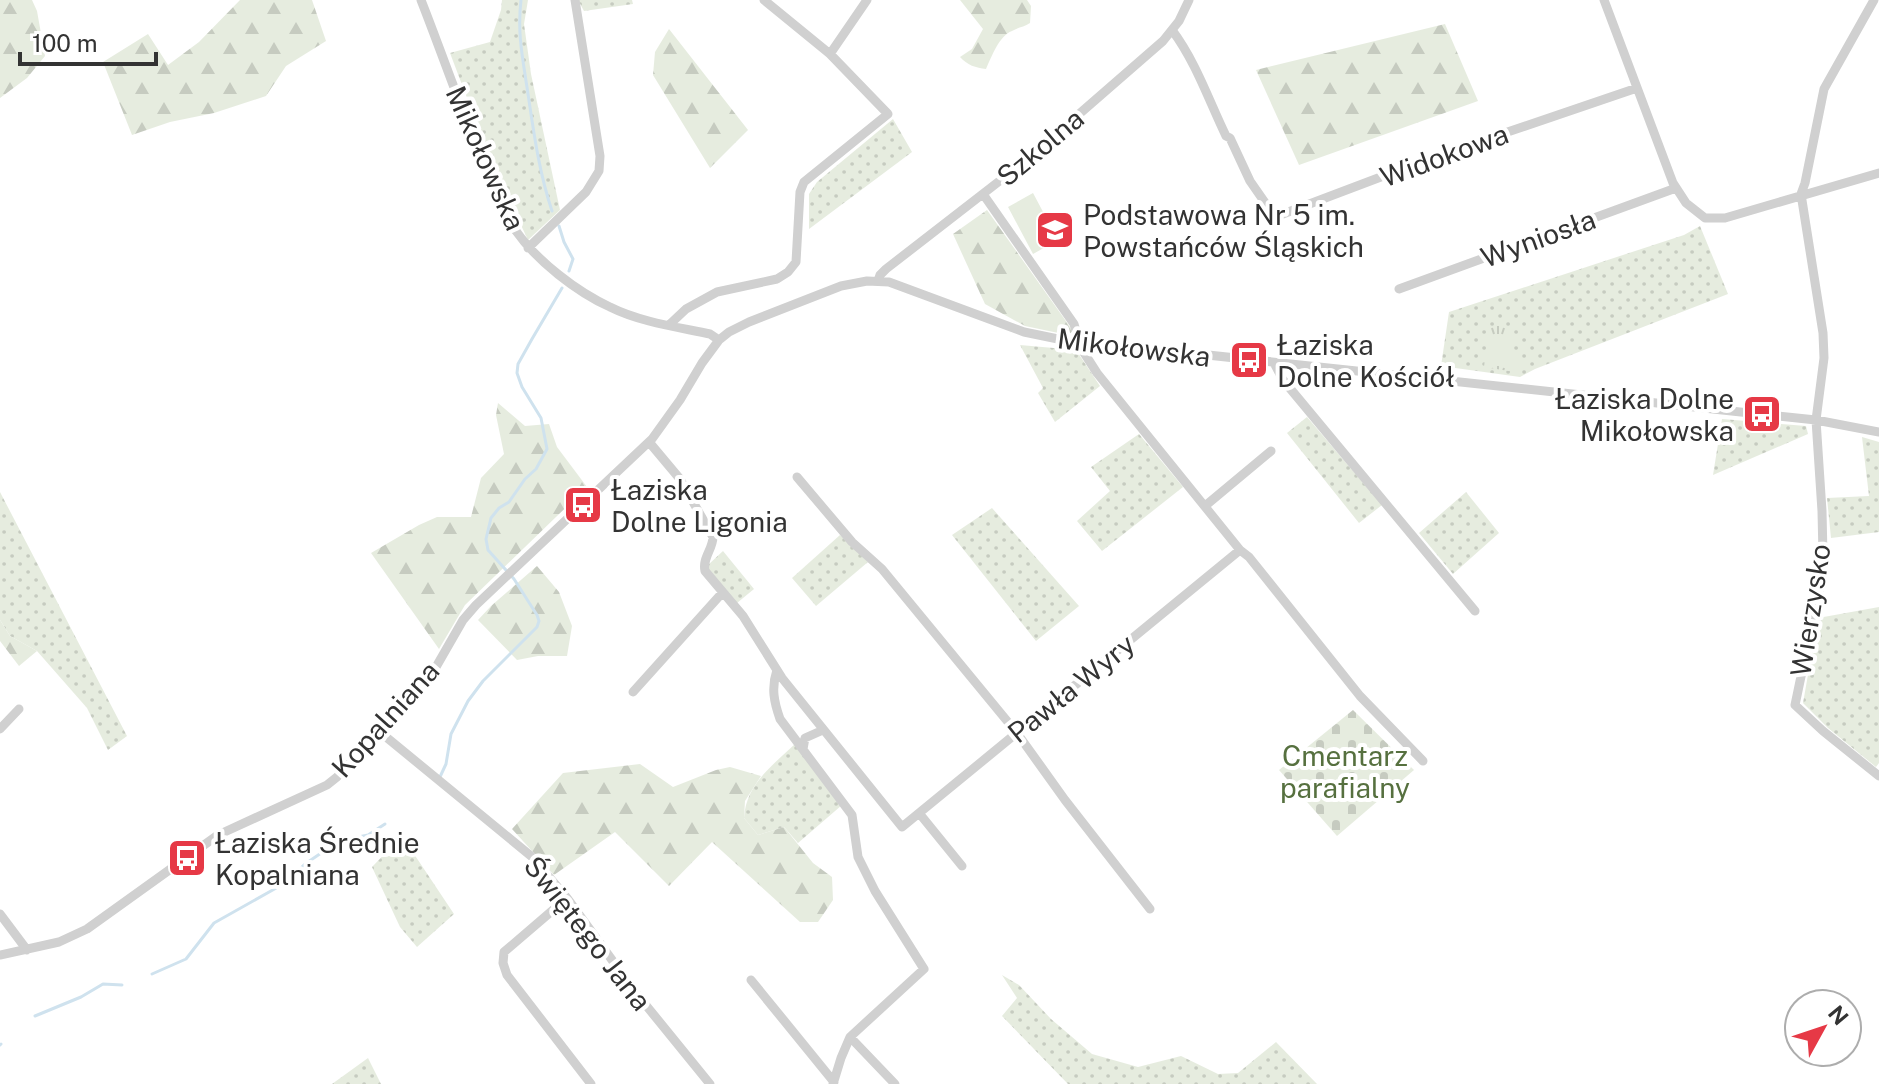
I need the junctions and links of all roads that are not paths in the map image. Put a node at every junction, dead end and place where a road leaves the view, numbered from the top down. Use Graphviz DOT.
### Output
graph roads {
  1 [pos="421,0"];
  2 [pos="575,0"];
  3 [pos="764,0"];
  4 [pos="867,0"];
  5 [pos="1189,0"];
  6 [pos="1604,0"];
  7 [pos="1874,0"];
  8 [pos="1172,30"];
  9 [pos="830,54"];
  10 [pos="1637,88"];
  11 [pos="1879,173"];
  12 [pos="1676,188"];
  13 [pos="983,194"];
  14 [pos="1801,194"];
  15 [pos="528,248"];
  16 [pos="878,281"];
  17 [pos="1399,289"];
  18 [pos="669,325"];
  19 [pos="719,340"];
  20 [pos="1081,342"];
  21 [pos="1274,363"];
  22 [pos="1816,420"];
  23 [pos="1879,432"];
  24 [pos="649,442"];
  25 [pos="1271,451"];
  26 [pos="797,477"];
  27 [pos="1205,506"];
  28 [pos="1240,550"];
  29 [pos="723,592"];
  30 [pos="1475,611"];
  31 [pos="777,670"];
  32 [pos="633,692"];
  33 [pos="19,709"];
  34 [pos="0,729"];
  35 [pos="823,730"];
  36 [pos="380,732"];
  37 [pos="1017,733"];
  38 [pos="803,749"];
  39 [pos="1423,761"];
  40 [pos="1879,775"];
  41 [pos="919,813"];
  42 [pos="962,866"];
  43 [pos="567,898"];
  44 [pos="1150,909"];
  45 [pos="0,914"];
  46 [pos="27,950"];
  47 [pos="0,955"];
  48 [pos="751,980"];
  49 [pos="850,1037"];
  50 [pos="833,1083"];
  51 [pos="591,1084"];
  52 [pos="710,1084"];
  53 [pos="895,1084"];
  1 -- 15 [label="street, Mikołowska"];
  2 -- 15 [label="street"];
  3 -- 9 [label="street"];
  4 -- 9 [label="street"];
  5 -- 8 [label="street, Szkolna"];
  6 -- 10 [label="street"];
  7 -- 14 [label="street"];
  8 -- 10 [label="street, Widokowa"];
  8 -- 13 [label="street, Szkolna"];
  9 -- 18 [label="street"];
  10 -- 12 [label="street"];
  11 -- 14 [label="street"];
  12 -- 14 [label="street"];
  12 -- 17 [label="street, Wyniosła"];
  13 -- 16 [label="street, Szkolna"];
  13 -- 20 [label="street"];
  14 -- 22 [label="street, Wierzysko"];
  15 -- 18 [label="street, Mikołowska"];
  16 -- 19 [label="street, Mikołowska"];
  16 -- 20 [label="street, Mikołowska"];
  18 -- 19 [label="street, Mikołowska"];
  19 -- 24 [label="street, Kopalniana"];
  20 -- 21 [label="street, Mikołowska"];
  20 -- 27 [label="street"];
  21 -- 22 [label="street, Mikołowska"];
  21 -- 30 [label="street"];
  22 -- 23 [label="street, Mikołowska"];
  22 -- 40 [label="street, Wierzysko"];
  24 -- 29 [label="street"];
  24 -- 36 [label="street, Kopalniana"];
  25 -- 27 [label="street"];
  26 -- 37 [label="street"];
  27 -- 28 [label="street"];
  28 -- 37 [label="street, Pawła Wyry"];
  28 -- 39 [label="street"];
  29 -- 31 [label="street"];
  29 -- 32 [label="street"];
  31 -- 35 [label="street"];
  31 -- 38 [label="street"];
  33 -- 34 [label="street"];
  35 -- 38 [label="street"];
  35 -- 41 [label="street, Pawła Wyry"];
  36 -- 43 [label="street, Świętego Jana"];
  36 -- 46 [label="street, Kopalniana"];
  37 -- 41 [label="street, Pawła Wyry"];
  37 -- 44 [label="street"];
  38 -- 49 [label="street"];
  41 -- 42 [label="street"];
  43 -- 51 [label="street"];
  43 -- 52 [label="street, Świętego Jana"];
  45 -- 46 [label="street"];
  46 -- 47 [label="street, Kopalniana"];
  48 -- 50 [label="street"];
  49 -- 50 [label="street"];
  49 -- 53 [label="street"];
}
